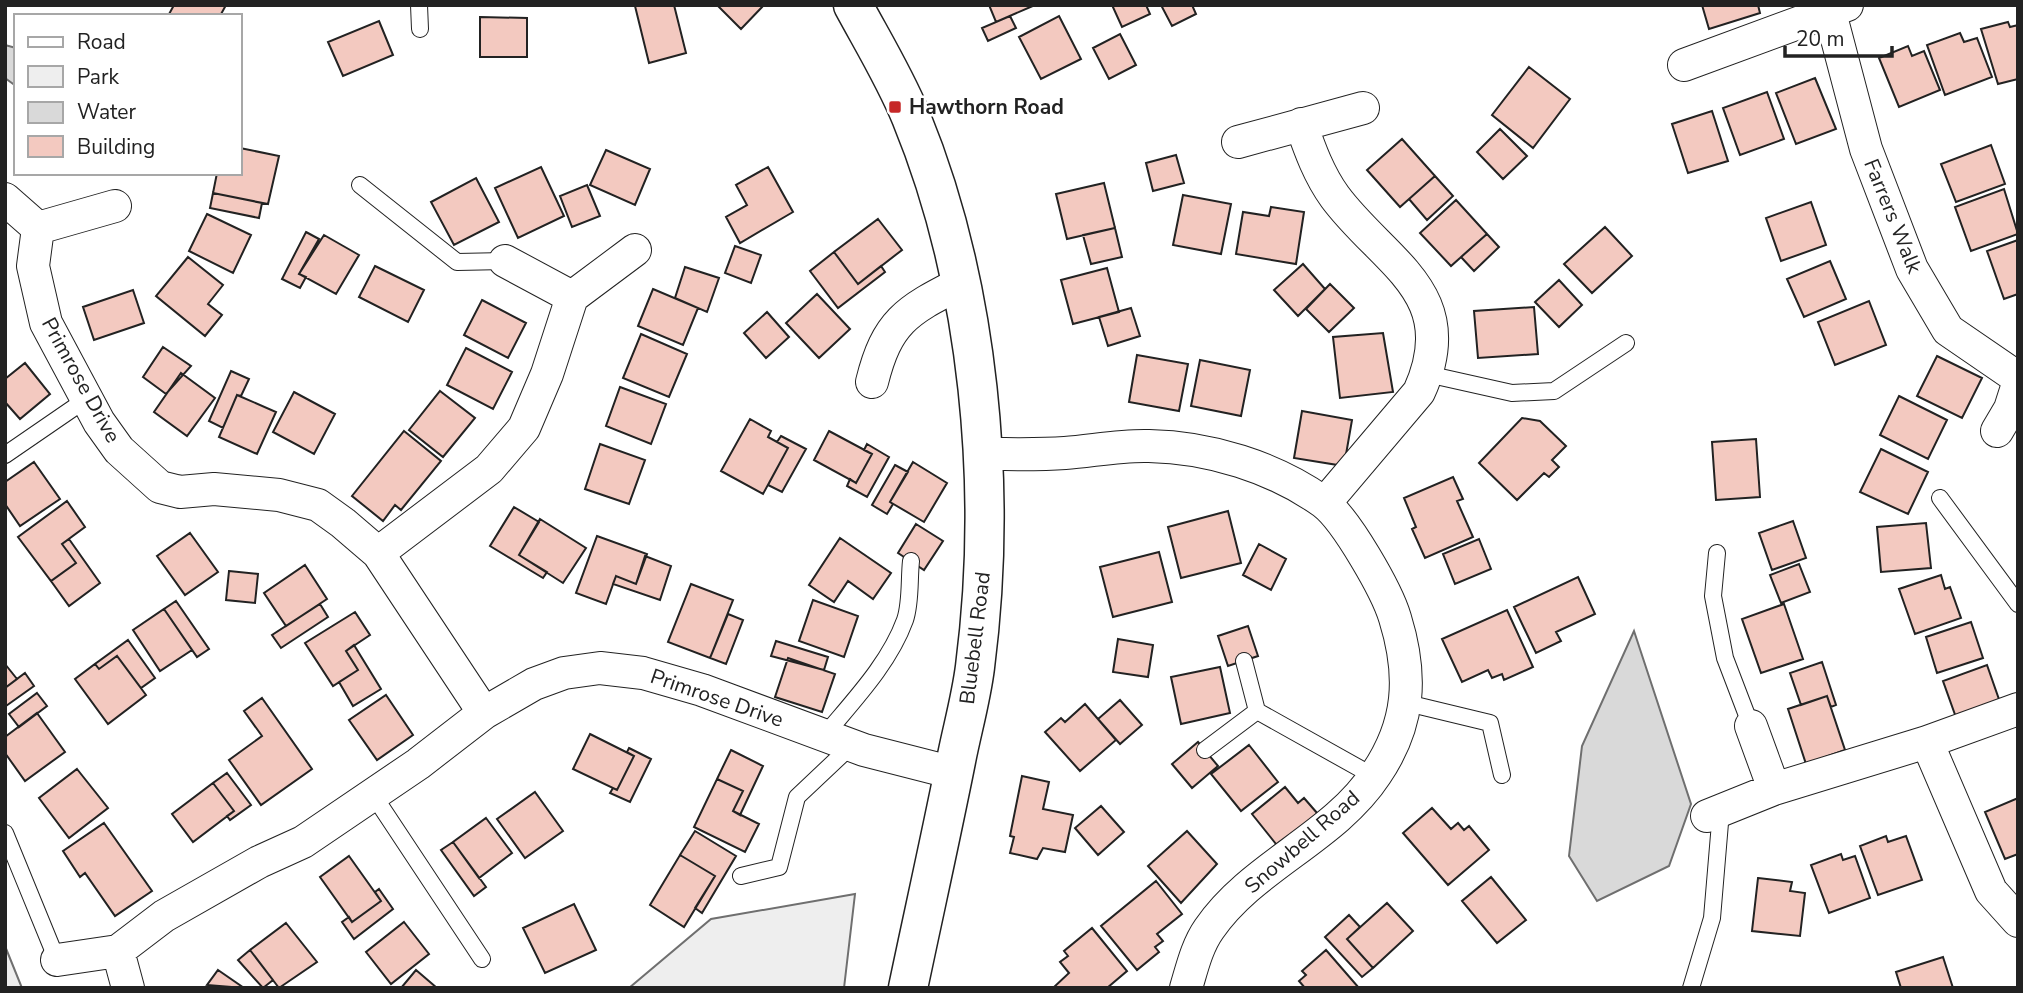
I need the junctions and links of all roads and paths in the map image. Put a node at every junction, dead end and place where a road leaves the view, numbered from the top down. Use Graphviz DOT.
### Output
graph roads {
  1 [pos="419,5"];
  2 [pos="853,5"];
  3 [pos="1836,8"];
  4 [pos="420,29"];
  5 [pos="1684,65"];
  6 [pos="1363,108"];
  7 [pos="1301,124"];
  8 [pos="1238,142"];
  9 [pos="360,185"];
  10 [pos="5,199"];
  11 [pos="115,206"];
  12 [pos="38,228"];
  13 [pos="635,250"];
  14 [pos="505,261"];
  15 [pos="959,284"];
  16 [pos="572,297"];
  17 [pos="1626,343"];
  18 [pos="1427,374"];
  19 [pos="2018,378"];
  20 [pos="872,382"];
  21 [pos="2018,384"];
  22 [pos="88,398"];
  23 [pos="1997,431"];
  24 [pos="985,454"];
  25 [pos="5,455"];
  26 [pos="1940,498"];
  27 [pos="1325,503"];
  28 [pos="1717,553"];
  29 [pos="378,554"];
  30 [pos="911,561"];
  31 [pos="2018,604"];
  32 [pos="1244,661"];
  33 [pos="1407,703"];
  34 [pos="2018,709"];
  35 [pos="1257,711"];
  36 [pos="484,713"];
  37 [pos="1751,726"];
  38 [pos="838,741"];
  39 [pos="1927,742"];
  40 [pos="1205,750"];
  41 [pos="954,773"];
  42 [pos="1502,775"];
  43 [pos="1375,777"];
  44 [pos="1774,789"];
  45 [pos="372,793"];
  46 [pos="1714,814"];
  47 [pos="5,833"];
  48 [pos="741,876"];
  49 [pos="2018,921"];
  50 [pos="118,951"];
  51 [pos="482,959"];
  52 [pos="57,960"];
  53 [pos="128,988"];
  54 [pos="908,988"];
  55 [pos="1186,988"];
  56 [pos="1691,988"];
  1 -- 4 [label="lane"];
  2 -- 15 [label="street, Bluebell Road"];
  3 -- 5 [label="street, Farrers Walk"];
  3 -- 19 [label="street, Farrers Walk"];
  6 -- 7 [label="street"];
  7 -- 8 [label="street"];
  7 -- 18 [label="street"];
  9 -- 14 [label="lane"];
  10 -- 12 [label="street"];
  11 -- 12 [label="street"];
  12 -- 22 [label="street, Primrose Drive"];
  13 -- 16 [label="street"];
  14 -- 16 [label="street"];
  15 -- 20 [label="street"];
  15 -- 24 [label="street, Bluebell Road"];
  16 -- 29 [label="street"];
  17 -- 18 [label="lane"];
  18 -- 27 [label="street"];
  21 -- 23 [label="street"];
  22 -- 25 [label="lane"];
  22 -- 29 [label="street, Primrose Drive"];
  24 -- 27 [label="street, Snowbell Road"];
  24 -- 41 [label="street, Bluebell Road"];
  26 -- 31 [label="lane"];
  27 -- 33 [label="street, Snowbell Road"];
  28 -- 37 [label="lane"];
  29 -- 36 [label="street, Primrose Drive"];
  30 -- 38 [label="lane"];
  32 -- 35 [label="lane"];
  33 -- 42 [label="lane"];
  33 -- 43 [label="street, Snowbell Road"];
  34 -- 39 [label="street"];
  35 -- 40 [label="lane"];
  35 -- 43 [label="lane"];
  36 -- 38 [label="street, Primrose Drive"];
  36 -- 45 [label="street, Primrose Drive"];
  37 -- 44 [label="street"];
  38 -- 41 [label="street, Primrose Drive"];
  38 -- 48 [label="lane"];
  39 -- 44 [label="street"];
  39 -- 49 [label="street"];
  41 -- 54 [label="street, Bluebell Road"];
  43 -- 55 [label="street, Snowbell Road"];
  44 -- 46 [label="street"];
  45 -- 50 [label="street, Primrose Drive"];
  45 -- 51 [label="lane"];
  46 -- 56 [label="lane"];
  47 -- 52 [label="lane"];
  50 -- 52 [label="street, Primrose Drive"];
  50 -- 53 [label="street"];
}
